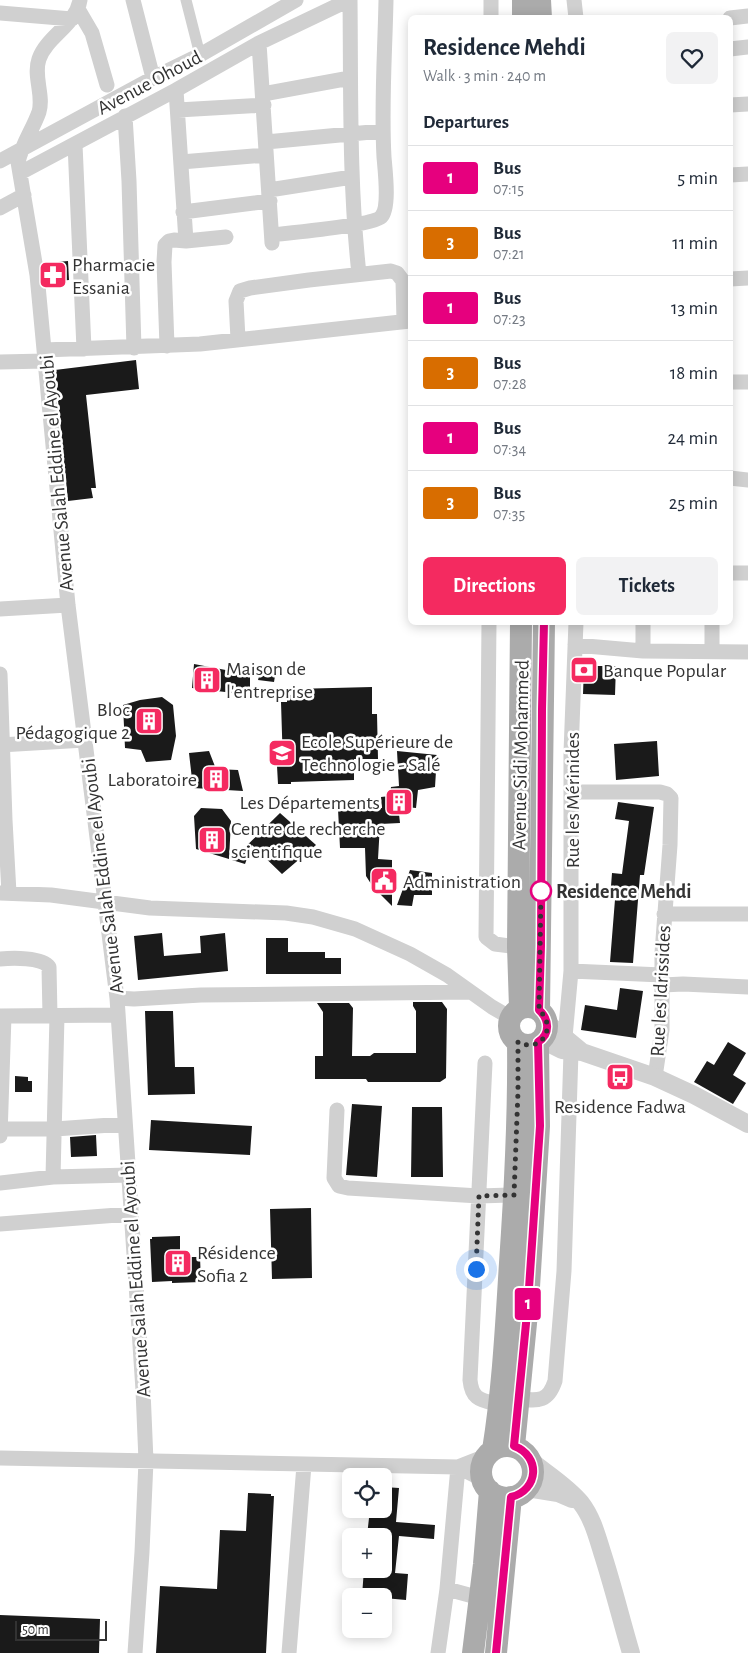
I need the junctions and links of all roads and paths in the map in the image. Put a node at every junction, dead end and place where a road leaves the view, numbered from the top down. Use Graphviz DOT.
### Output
graph roads {
  1 [pos="133,0"];
  2 [pos="186,0"];
  3 [pos="296,0"];
  4 [pos="349,0"];
  5 [pos="386,0"];
  6 [pos="491,0"];
  7 [pos="523,0"];
  8 [pos="540,0"];
  9 [pos="574,0"];
  10 [pos="77,9"];
  11 [pos="0,13"];
  12 [pos="491,15"];
  13 [pos="523,15"];
  14 [pos="541,15"];
  15 [pos="576,15"];
  16 [pos="748,16"];
  17 [pos="733,18"];
  18 [pos="259,43"];
  19 [pos="748,47"];
  20 [pos="733,49"];
  21 [pos="200,55"];
  22 [pos="153,78"];
  23 [pos="350,78"];
  24 [pos="107,85"];
  25 [pos="176,90"];
  26 [pos="113,100"];
  27 [pos="264,100"];
  28 [pos="748,104"];
  29 [pos="733,105"];
  30 [pos="178,110"];
  31 [pos="125,116"];
  32 [pos="382,131"];
  33 [pos="351,134"];
  34 [pos="75,144"];
  35 [pos="266,149"];
  36 [pos="21,150"];
  37 [pos="0,161"];
  38 [pos="181,162"];
  39 [pos="20,172"];
  40 [pos="748,174"];
  41 [pos="733,175"];
  42 [pos="352,177"];
  43 [pos="24,195"];
  44 [pos="269,196"];
  45 [pos="0,208"];
  46 [pos="183,212"];
  47 [pos="354,224"];
  48 [pos="226,237"];
  49 [pos="186,241"];
  50 [pos="359,274"];
  51 [pos="748,278"];
  52 [pos="733,279"];
  53 [pos="407,321"];
  54 [pos="238,339"];
  55 [pos="167,346"];
  56 [pos="134,348"];
  57 [pos="84,349"];
  58 [pos="45,356"];
  59 [pos="0,362"];
  60 [pos="733,382"];
  61 [pos="748,382"];
  62 [pos="733,478"];
  63 [pos="748,480"];
  64 [pos="733,573"];
  65 [pos="748,573"];
  66 [pos="68,605"];
  67 [pos="0,609"];
  68 [pos="489,625"];
  69 [pos="521,625"];
  70 [pos="544,625"];
  71 [pos="576,625"];
  72 [pos="643,625"];
  73 [pos="712,625"];
  74 [pos="575,645"];
  75 [pos="643,651"];
  76 [pos="712,652"];
  77 [pos="748,652"];
  78 [pos="0,674"];
  79 [pos="86,740"];
  80 [pos="1,745"];
  81 [pos="542,748"];
  82 [pos="571,752"];
  83 [pos="571,792"];
  84 [pos="4,893"];
  85 [pos="105,902"];
  86 [pos="664,914"];
  87 [pos="748,914"];
  88 [pos="518,947"];
  89 [pos="0,958"];
  90 [pos="571,971"];
  91 [pos="662,980"];
  92 [pos="748,987"];
  93 [pos="472,992"];
  94 [pos="117,998"];
  95 [pos="118,1015"];
  96 [pos="2,1016"];
  97 [pos="53,1016"];
  98 [pos="531,1026"];
  99 [pos="573,1047"];
  100 [pos="485,1063"];
  101 [pos="655,1077"];
  102 [pos="337,1110"];
  103 [pos="125,1124"];
  104 [pos="748,1124"];
  105 [pos="55,1129"];
  106 [pos="1,1132"];
  107 [pos="129,1175"];
  108 [pos="53,1177"];
  109 [pos="0,1182"];
  110 [pos="514,1195"];
  111 [pos="479,1196"];
  112 [pos="131,1214"];
  113 [pos="0,1224"];
  114 [pos="509,1402"];
  115 [pos="498,1451"];
  116 [pos="0,1458"];
  117 [pos="146,1461"];
  118 [pos="531,1461"];
  119 [pos="304,1464"];
  120 [pos="458,1467"];
  121 [pos="503,1489"];
  122 [pos="582,1504"];
  123 [pos="447,1589"];
  124 [pos="480,1598"];
  125 [pos="135,1653"];
  126 [pos="289,1653"];
  127 [pos="438,1653"];
  128 [pos="473,1653"];
  129 [pos="496,1653"];
  130 [pos="631,1653"];
  1 -- 22 [label="street"];
  2 -- 21 [label="street"];
  3 -- 21 [label="street, Avenue Ohoud"];
  4 -- 18 [label="street"];
  4 -- 23 [label="street"];
  5 -- 32 [label="street"];
  6 -- 12 [label="street"];
  7 -- 13 [label="main road"];
  8 -- 14 [label="main road"];
  9 -- 15 [label="street"];
  10 -- 11 [label="street"];
  10 -- 24 [label="street"];
  10 -- 36 [label="street, Avenue Salah Eddine el Ayoubi"];
  16 -- 17 [label="street"];
  18 -- 25 [label="street"];
  18 -- 27 [label="street"];
  19 -- 20 [label="street"];
  21 -- 22 [label="street, Avenue Ohoud"];
  22 -- 26 [label="street, Avenue Ohoud"];
  23 -- 27 [label="street"];
  23 -- 33 [label="street"];
  24 -- 26 [label="street"];
  25 -- 30 [label="street"];
  25 -- 31 [label="street"];
  26 -- 36 [label="street, Avenue Ohoud"];
  27 -- 30 [label="street"];
  27 -- 35 [label="street"];
  28 -- 29 [label="street"];
  30 -- 38 [label="street"];
  31 -- 34 [label="street"];
  31 -- 56 [label="street"];
  32 -- 33 [label="street"];
  32 -- 47 [label="street"];
  33 -- 35 [label="street"];
  33 -- 42 [label="street"];
  34 -- 39 [label="street"];
  34 -- 57 [label="street"];
  35 -- 38 [label="street"];
  35 -- 44 [label="street"];
  36 -- 37 [label="street, Avenue Ohoud"];
  36 -- 39 [label="street, Avenue Salah Eddine el Ayoubi"];
  38 -- 46 [label="street"];
  39 -- 43 [label="street, Avenue Salah Eddine el Ayoubi"];
  40 -- 41 [label="street"];
  42 -- 44 [label="street"];
  42 -- 47 [label="street"];
  43 -- 45 [label="street"];
  43 -- 58 [label="street, Avenue Salah Eddine el Ayoubi"];
  44 -- 46 [label="street"];
  44 -- 47 [label="street"];
  46 -- 49 [label="street"];
  47 -- 50 [label="street"];
  48 -- 49 [label="street"];
  49 -- 55 [label="street"];
  50 -- 53 [label="street"];
  50 -- 54 [label="street"];
  51 -- 52 [label="street"];
  53 -- 54 [label="street"];
  54 -- 55 [label="street"];
  55 -- 56 [label="street"];
  56 -- 57 [label="street"];
  57 -- 58 [label="street"];
  58 -- 59 [label="street"];
  58 -- 66 [label="street, Avenue Salah Eddine el Ayoubi"];
  60 -- 61 [label="street"];
  62 -- 63 [label="street"];
  64 -- 65 [label="street"];
  66 -- 67 [label="street"];
  66 -- 79 [label="street, Avenue Salah Eddine el Ayoubi"];
  68 -- 88 [label="street"];
  69 -- 88 [label="main road, Avenue Sidi Mohammed"];
  70 -- 81 [label="main road, Avenue Sidi Mohammed"];
  71 -- 74 [label="street, Rue les Mérinides"];
  72 -- 75 [label="street"];
  73 -- 76 [label="street"];
  74 -- 75 [label="street"];
  74 -- 82 [label="street, Rue les Mérinides"];
  75 -- 76 [label="street"];
  76 -- 77 [label="street"];
  78 -- 80 [label="street"];
  79 -- 80 [label="street"];
  79 -- 85 [label="street, Avenue Salah Eddine el Ayoubi"];
  80 -- 84 [label="street"];
  81 -- 82 [label="street"];
  81 -- 98 [label="main road, Avenue Sidi Mohammed"];
  82 -- 83 [label="street, Rue les Mérinides"];
  83 -- 86 [label="street, Rue les Idrissides"];
  83 -- 90 [label="street, Rue les Mérinides"];
  84 -- 85 [label="street"];
  85 -- 93 [label="street"];
  85 -- 94 [label="street, Avenue Salah Eddine el Ayoubi"];
  86 -- 87 [label="street"];
  86 -- 91 [label="street, Rue les Idrissides"];
  88 -- 98 [label="main road, Avenue Sidi Mohammed"];
  89 -- 97 [label="street"];
  90 -- 91 [label="street"];
  90 -- 99 [label="street, Rue les Mérinides"];
  91 -- 92 [label="street"];
  91 -- 101 [label="street, Rue les Idrissides"];
  93 -- 94 [label="street"];
  93 -- 98 [label="street"];
  94 -- 95 [label="street, Avenue Salah Eddine el Ayoubi"];
  95 -- 97 [label="street"];
  95 -- 103 [label="street, Avenue Salah Eddine el Ayoubi"];
  96 -- 97 [label="street"];
  96 -- 106 [label="street"];
  97 -- 105 [label="street"];
  98 -- 99 [label="street"];
  98 -- 110 [label="main road, Avenue Sidi Mohammed"];
  98 -- 114 [label="main road, Avenue Sidi Mohammed"];
  99 -- 101 [label="street"];
  99 -- 114 [label="street, Rue les Mérinides"];
  100 -- 111 [label="street"];
  101 -- 104 [label="street"];
  102 -- 111 [label="street"];
  103 -- 105 [label="street"];
  103 -- 107 [label="street, Avenue Salah Eddine el Ayoubi"];
  105 -- 106 [label="street"];
  105 -- 108 [label="street"];
  107 -- 108 [label="street"];
  107 -- 112 [label="street, Avenue Salah Eddine el Ayoubi"];
  108 -- 109 [label="street"];
  110 -- 111 [label="street"];
  110 -- 114 [label="main road, Avenue Sidi Mohammed"];
  111 -- 114 [label="street"];
  112 -- 113 [label="street"];
  112 -- 117 [label="street, Avenue Salah Eddine el Ayoubi"];
  114 -- 115 [label="main road, Avenue Sidi Mohammed"];
  115 -- 118 [label="main road"];
  115 -- 120 [label="street"];
  115 -- 121 [label="main road, Avenue Sidi Mohammed"];
  116 -- 117 [label="street"];
  117 -- 119 [label="street"];
  117 -- 125 [label="street, Avenue Salah Eddine el Ayoubi"];
  118 -- 121 [label="main road"];
  118 -- 122 [label="street"];
  119 -- 120 [label="street"];
  119 -- 126 [label="street"];
  120 -- 121 [label="street"];
  120 -- 123 [label="street"];
  121 -- 122 [label="street"];
  121 -- 124 [label="main road"];
  121 -- 129 [label="main road"];
  122 -- 130 [label="street"];
  123 -- 124 [label="street"];
  123 -- 127 [label="street"];
  124 -- 128 [label="main road"];
}
